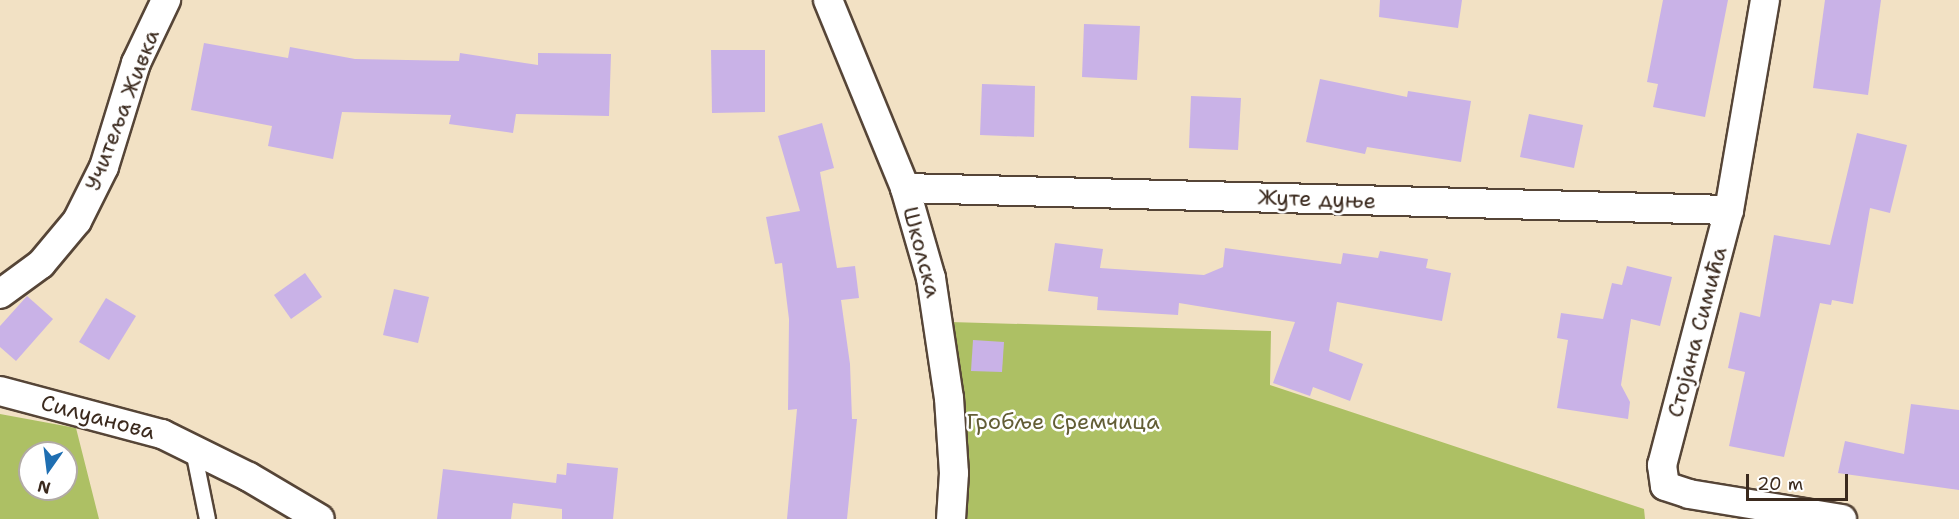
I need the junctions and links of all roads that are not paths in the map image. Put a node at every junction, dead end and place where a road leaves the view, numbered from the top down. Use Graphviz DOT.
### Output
graph roads {
  1 [pos="166,0"];
  2 [pos="828,0"];
  3 [pos="1765,0"];
  4 [pos="905,188"];
  5 [pos="1729,210"];
  6 [pos="0,294"];
  7 [pos="0,391"];
  8 [pos="193,450"];
  9 [pos="207,519"];
  10 [pos="320,519"];
  11 [pos="951,519"];
  12 [pos="1842,519"];
  1 -- 6 [label="street, Учитеља Живка"];
  2 -- 4 [label="street, Школска"];
  3 -- 5 [label="street, Стојана Симића"];
  4 -- 5 [label="street, Жуте дуње"];
  4 -- 11 [label="street, Школска"];
  5 -- 12 [label="street, Стојана Симића"];
  7 -- 8 [label="street, Силуанова"];
  8 -- 9 [label="lane"];
  8 -- 10 [label="street, Силуанова"];
}
